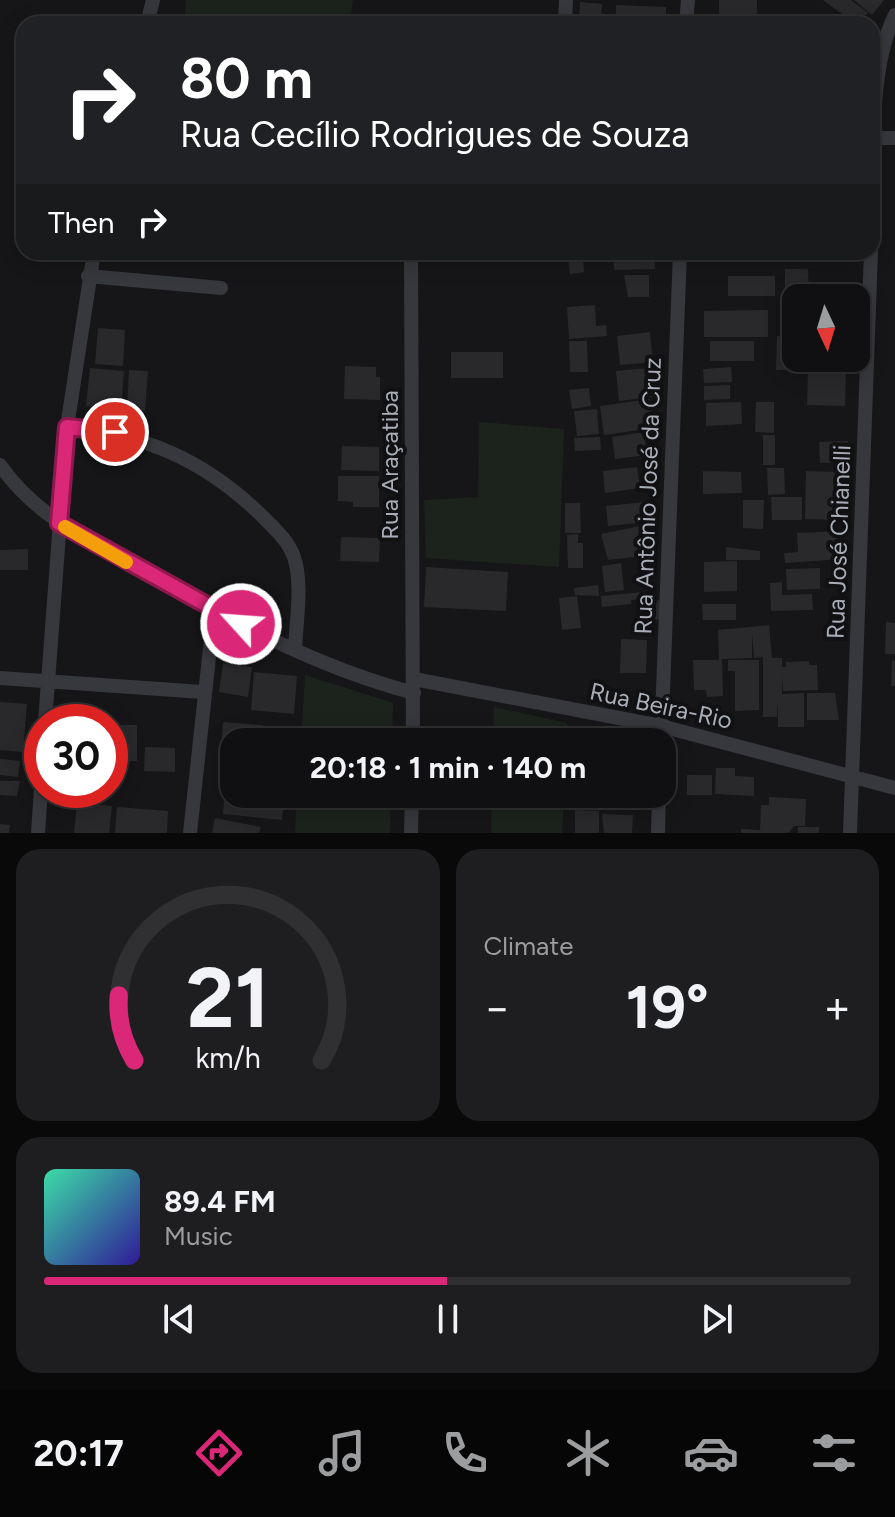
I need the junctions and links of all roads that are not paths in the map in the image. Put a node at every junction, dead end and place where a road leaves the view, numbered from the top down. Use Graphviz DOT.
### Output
graph roads {
  1 [pos="895,15"];
  2 [pos="880,61"];
  3 [pos="92,260"];
  4 [pos="411,260"];
  5 [pos="680,260"];
  6 [pos="871,260"];
  7 [pos="88,276"];
  8 [pos="221,288"];
  9 [pos="67,427"];
  10 [pos="0,465"];
  11 [pos="59,523"];
  12 [pos="214,611"];
  13 [pos="295,650"];
  14 [pos="0,678"];
  15 [pos="48,681"];
  16 [pos="414,686"];
  17 [pos="203,692"];
  18 [pos="46,704"];
  19 [pos="661,726"];
  20 [pos="413,728"];
  21 [pos="852,775"];
  22 [pos="895,788"];
  23 [pos="40,808"];
  24 [pos="412,808"];
  25 [pos="659,808"];
  26 [pos="38,833"];
  27 [pos="190,833"];
  28 [pos="411,833"];
  29 [pos="658,833"];
  30 [pos="850,833"];
  1 -- 2 [label="street"];
  3 -- 7 [label="street"];
  4 -- 16 [label="street, Rua Araçatiba"];
  5 -- 19 [label="street, Rua Antônio José da Cruz"];
  6 -- 21 [label="street, Rua José Chianelli"];
  7 -- 8 [label="street"];
  7 -- 9 [label="street"];
  9 -- 11 [label="street"];
  9 -- 13 [label="street"];
  10 -- 11 [label="street, Rua Beira-Rio"];
  11 -- 12 [label="street, Rua Beira-Rio"];
  11 -- 15 [label="street"];
  12 -- 13 [label="street, Rua Beira-Rio"];
  12 -- 17 [label="street"];
  13 -- 16 [label="street, Rua Beira-Rio"];
  14 -- 15 [label="street"];
  15 -- 17 [label="street"];
  15 -- 18 [label="street"];
  16 -- 19 [label="street, Rua Beira-Rio"];
  16 -- 20 [label="street, Rua Araçatiba"];
  17 -- 27 [label="street"];
  19 -- 21 [label="street, Rua Beira-Rio"];
  21 -- 22 [label="street, Rua Beira-Rio"];
  21 -- 30 [label="street, Rua José Chianelli"];
  23 -- 26 [label="street"];
  24 -- 28 [label="street"];
  25 -- 29 [label="street"];
}
